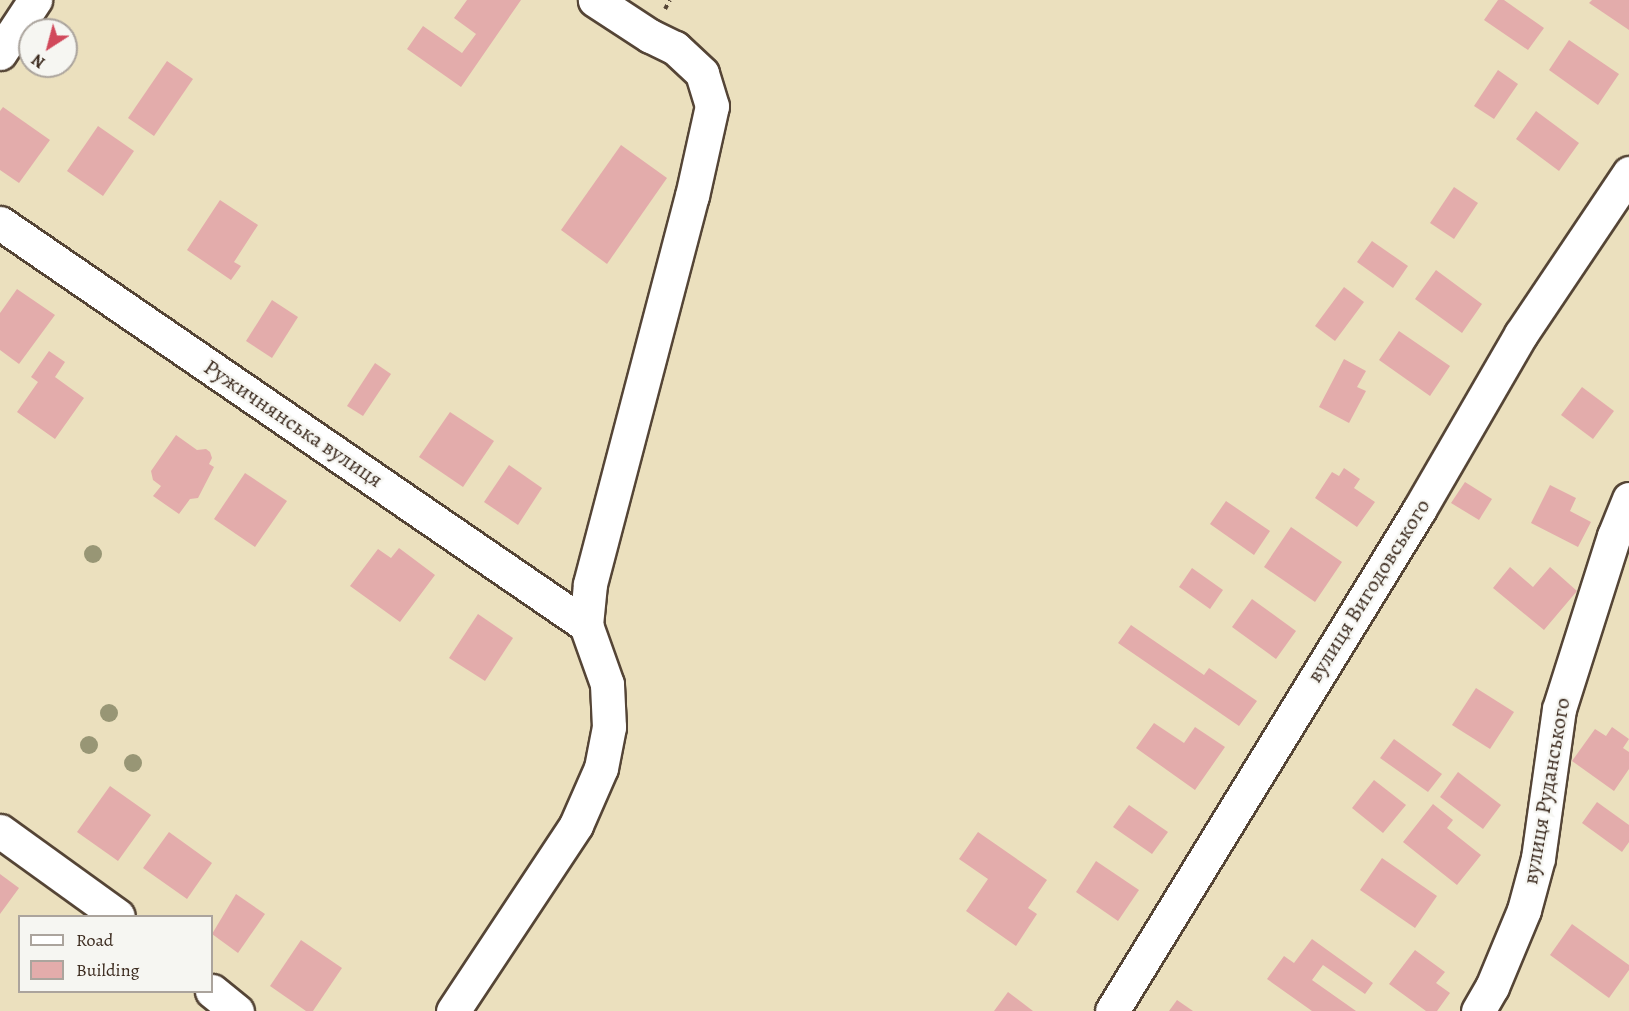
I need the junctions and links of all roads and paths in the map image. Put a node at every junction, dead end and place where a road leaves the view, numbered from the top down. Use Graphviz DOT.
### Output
graph roads {
  1 [pos="35,0"];
  2 [pos="595,0"];
  3 [pos="0,53"];
  4 [pos="1629,173"];
  5 [pos="0,223"];
  6 [pos="1629,499"];
  7 [pos="586,625"];
  8 [pos="0,831"];
  9 [pos="117,915"];
  10 [pos="213,992"];
  11 [pos="237,1011"];
  12 [pos="453,1011"];
  13 [pos="1112,1011"];
  14 [pos="1478,1011"];
  1 -- 3 [label="street"];
  2 -- 7 [label="street"];
  4 -- 13 [label="street, вулиця Вигодовського"];
  5 -- 7 [label="street, Ружичнянська вулиця"];
  6 -- 14 [label="street, вулиця Руданського"];
  7 -- 12 [label="street"];
  8 -- 9 [label="street"];
  10 -- 11 [label="street"];
}
